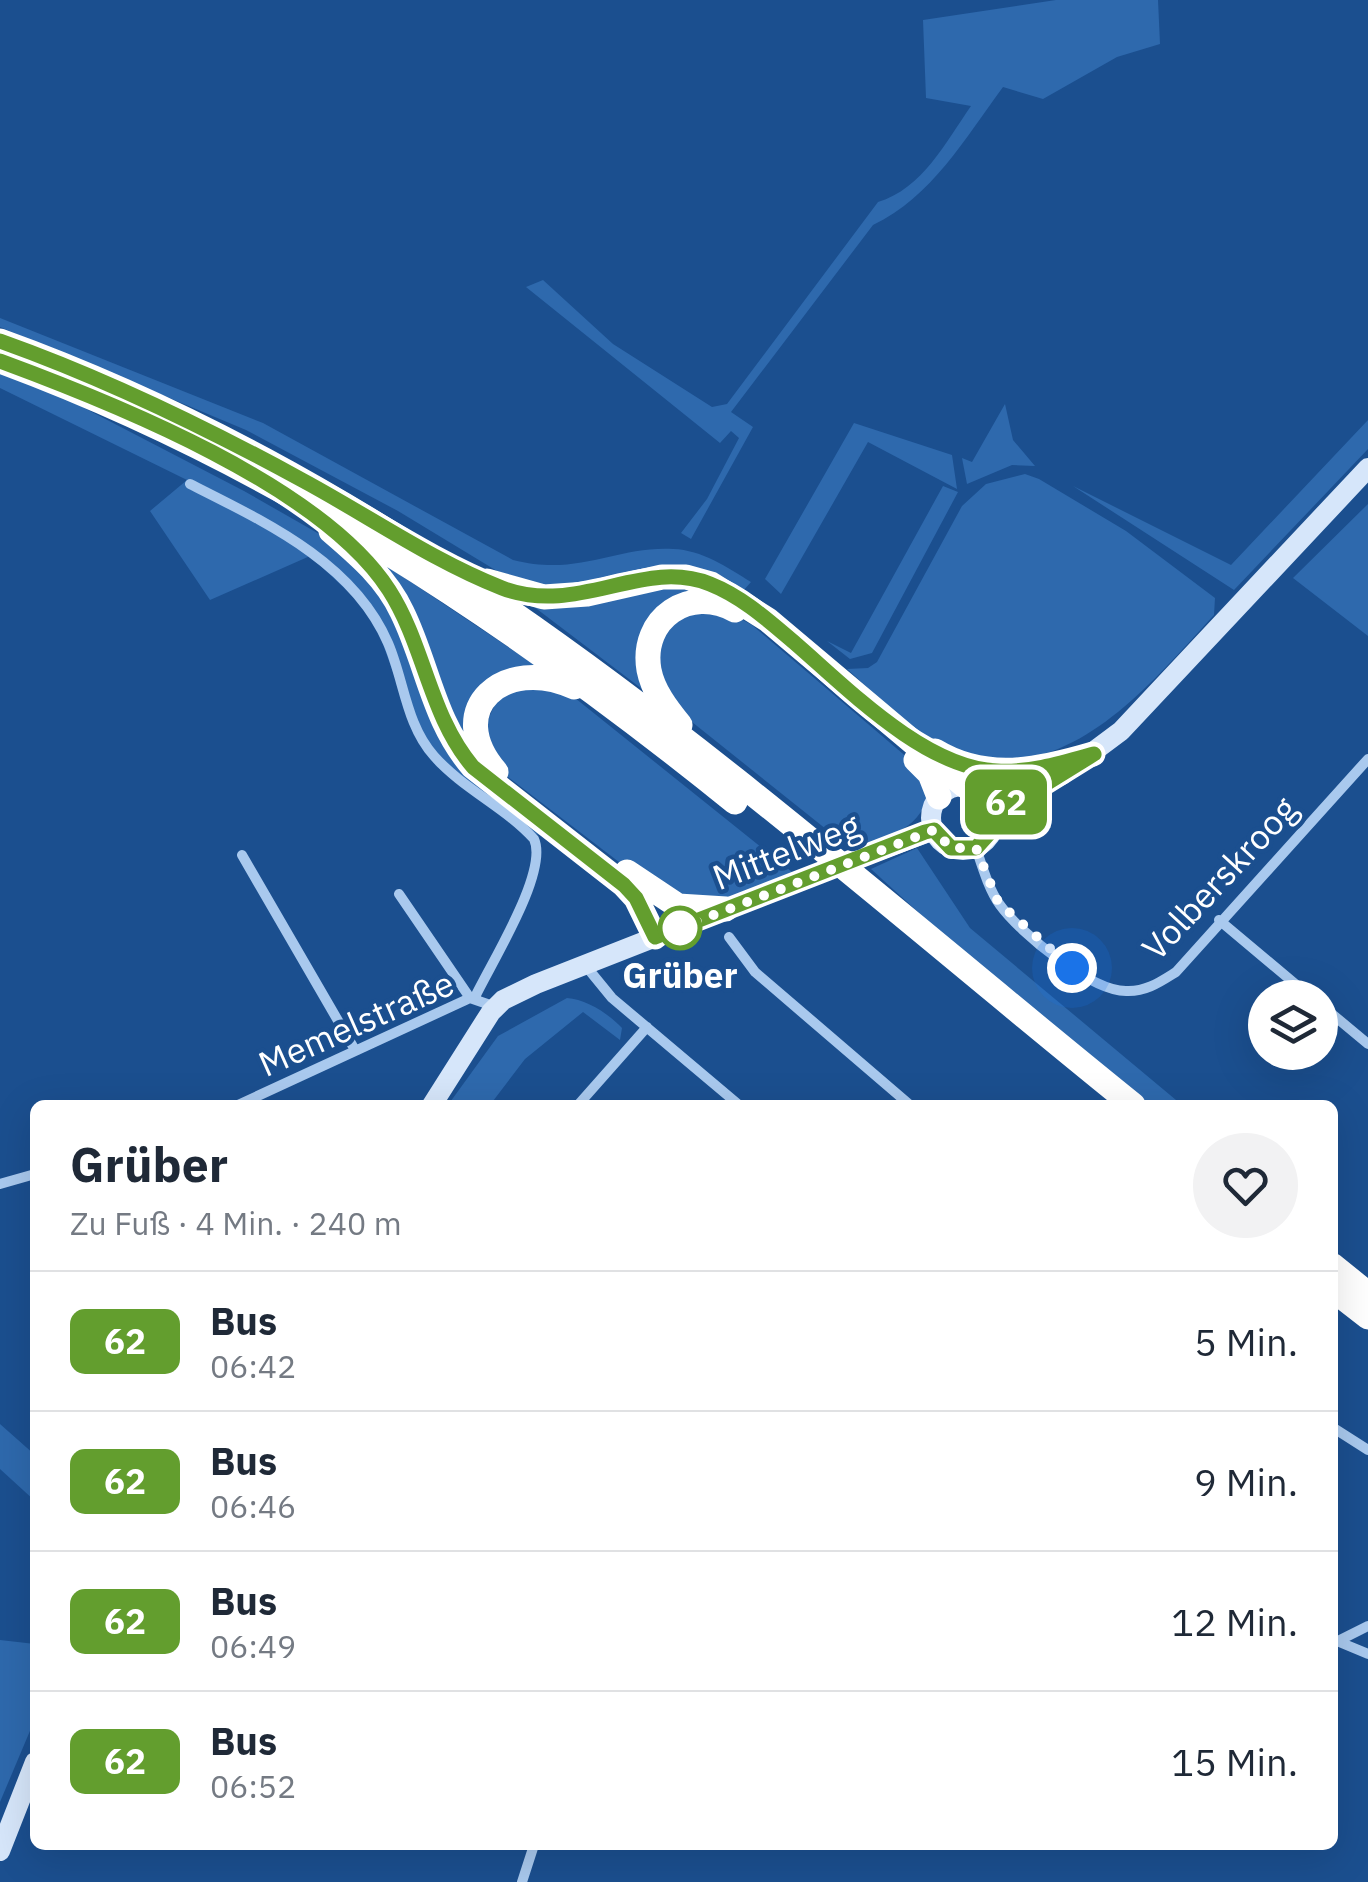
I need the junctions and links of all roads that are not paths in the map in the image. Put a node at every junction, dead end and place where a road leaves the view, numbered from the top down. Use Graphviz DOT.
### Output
graph roads {
  1 [pos="0,340"];
  2 [pos="0,361"];
  3 [pos="1368,468"];
  4 [pos="190,484"];
  5 [pos="290,494"];
  6 [pos="434,557"];
  7 [pos="613,705"];
  8 [pos="892,727"];
  9 [pos="698,749"];
  10 [pos="1094,754"];
  11 [pos="1368,758"];
  12 [pos="965,786"];
  13 [pos="939,797"];
  14 [pos="994,807"];
  15 [pos="934,830"];
  16 [pos="976,848"];
  17 [pos="242,855"];
  18 [pos="399,894"];
  19 [pos="659,896"];
  20 [pos="726,909"];
  21 [pos="1219,920"];
  22 [pos="664,934"];
  23 [pos="729,937"];
  24 [pos="584,964"];
  25 [pos="1291,980"];
  26 [pos="472,998"];
  27 [pos="496,1008"];
  28 [pos="1338,1019"];
  29 [pos="647,1027"];
  30 [pos="1368,1044"];
  31 [pos="356,1050"];
  32 [pos="249,1100"];
  33 [pos="435,1100"];
  34 [pos="582,1100"];
  35 [pos="733,1100"];
  36 [pos="904,1100"];
  37 [pos="1100,1100"];
  38 [pos="1127,1100"];
  39 [pos="30,1175"];
  40 [pos="0,1184"];
  41 [pos="1338,1270"];
  42 [pos="1338,1293"];
  43 [pos="1368,1294"];
  44 [pos="1368,1317"];
  45 [pos="1338,1431"];
  46 [pos="1368,1450"];
  47 [pos="1368,1626"];
  48 [pos="1338,1639"];
  49 [pos="1338,1641"];
  50 [pos="1368,1654"];
  51 [pos="30,1775"];
  52 [pos="532,1850"];
  53 [pos="0,1851"];
  54 [pos="522,1882"];
  1 -- 6 [label="highway"];
  2 -- 5 [label="highway"];
  3 -- 10 [label="main road"];
  4 -- 26 [label="street"];
  5 -- 7 [label="highway"];
  5 -- 22 [label="highway"];
  6 -- 8 [label="highway"];
  6 -- 9 [label="highway"];
  7 -- 19 [label="highway"];
  7 -- 37 [label="highway"];
  8 -- 10 [label="highway"];
  8 -- 12 [label="highway"];
  9 -- 13 [label="highway"];
  9 -- 38 [label="highway"];
  10 -- 14 [label="main road"];
  11 -- 21 [label="street, Volberskroog"];
  12 -- 13 [label="main road"];
  12 -- 14 [label="main road"];
  13 -- 15 [label="main road"];
  14 -- 16 [label="main road"];
  15 -- 16 [label="main road"];
  15 -- 20 [label="main road, Mittelweg, bridge"];
  16 -- 21 [label="street, Volberskroog"];
  17 -- 31 [label="street"];
  18 -- 26 [label="street"];
  19 -- 20 [label="highway"];
  19 -- 22 [label="highway"];
  20 -- 22 [label="main road, Mittelweg"];
  21 -- 25 [label="street"];
  22 -- 24 [label="main road, Mittelweg"];
  23 -- 36 [label="street"];
  24 -- 27 [label="main road, Mittelweg"];
  24 -- 29 [label="street"];
  26 -- 27 [label="street, Memelstraße"];
  26 -- 31 [label="street, Memelstraße"];
  27 -- 33 [label="main road, Mittelweg"];
  28 -- 30 [label="street"];
  29 -- 34 [label="street"];
  29 -- 35 [label="street"];
  31 -- 32 [label="street, Memelstraße"];
  39 -- 40 [label="street"];
  41 -- 43 [label="highway"];
  42 -- 44 [label="highway"];
  45 -- 46 [label="street"];
  47 -- 48 [label="street"];
  49 -- 50 [label="street"];
  51 -- 53 [label="main road"];
  52 -- 54 [label="street"];
}
